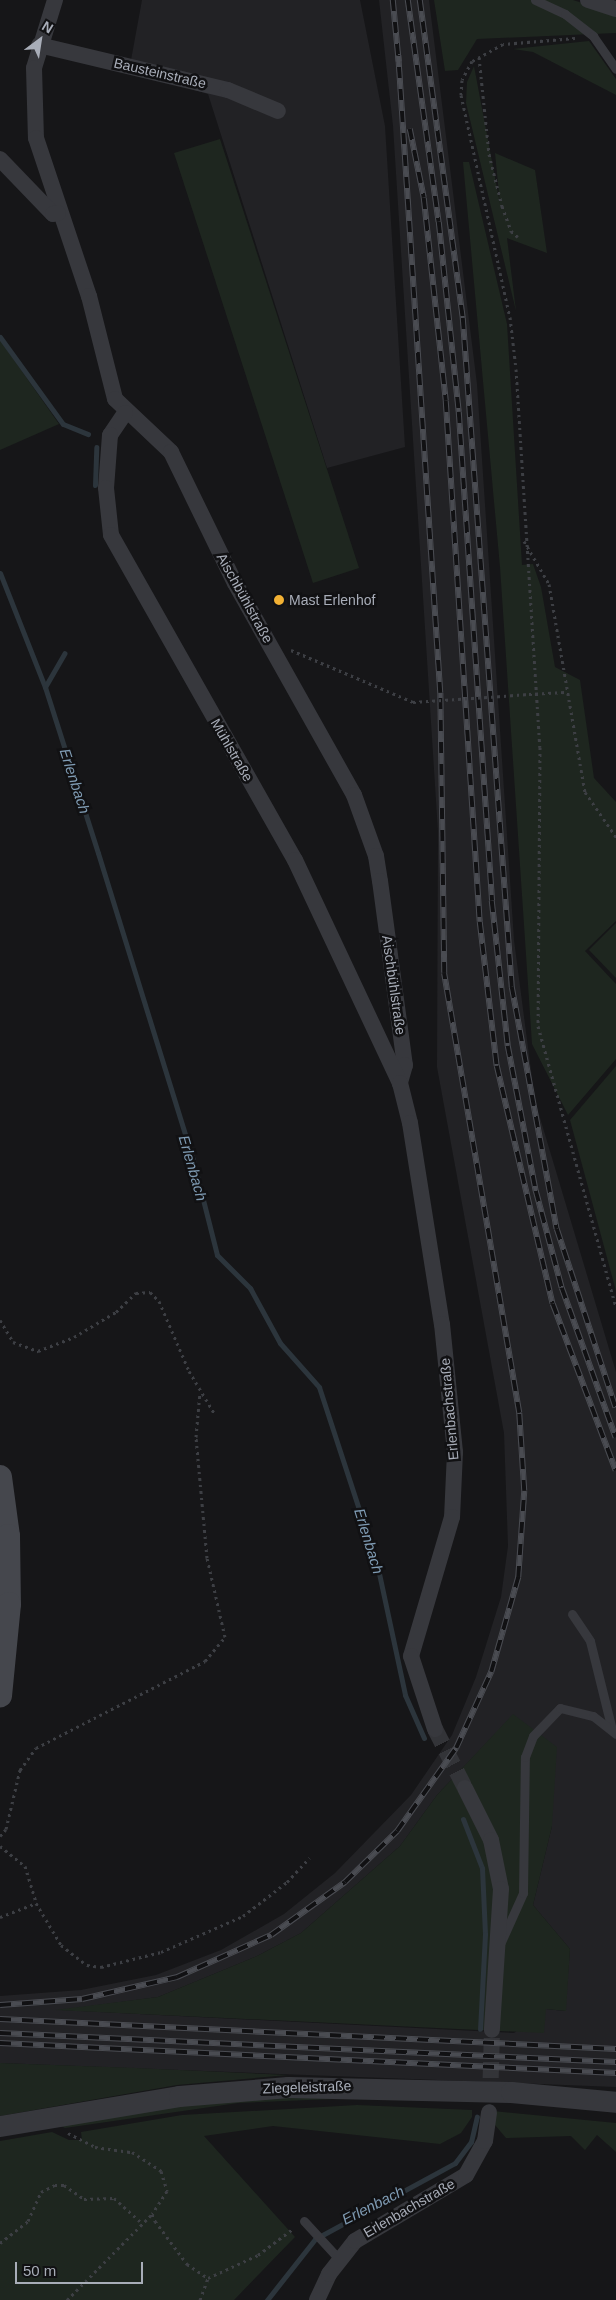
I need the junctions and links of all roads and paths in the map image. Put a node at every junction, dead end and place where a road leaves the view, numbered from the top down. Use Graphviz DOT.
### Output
graph roads {
  1 [pos="55,0"];
  2 [pos="535,0"];
  3 [pos="588,0"];
  4 [pos="616,9"];
  5 [pos="593,36"];
  6 [pos="39,45"];
  7 [pos="479,56"];
  8 [pos="616,69"];
  9 [pos="278,111"];
  10 [pos="0,159"];
  11 [pos="58,212"];
  12 [pos="518,238"];
  13 [pos="125,412"];
  14 [pos="523,540"];
  15 [pos="277,655"];
  16 [pos="566,692"];
  17 [pos="536,694"];
  18 [pos="616,837"];
  19 [pos="400,1084"];
  20 [pos="616,1307"];
  21 [pos="0,1320"];
  22 [pos="200,1392"];
  23 [pos="214,1412"];
  24 [pos="0,1477"];
  25 [pos="572,1614"];
  26 [pos="0,1696"];
  27 [pos="435,1729"];
  28 [pos="614,1732"];
  29 [pos="465,1788"];
  30 [pos="0,1836"];
  31 [pos="0,1846"];
  32 [pos="309,1858"];
  33 [pos="36,1903"];
  34 [pos="0,1918"];
  35 [pos="499,1947"];
  36 [pos="492,2030"];
  37 [pos="616,2102"];
  38 [pos="489,2112"];
  39 [pos="0,2126"];
  40 [pos="79,2129"];
  41 [pos="152,2214"];
  42 [pos="142,2223"];
  43 [pos="308,2223"];
  44 [pos="0,2243"];
  45 [pos="338,2259"];
  46 [pos="208,2278"];
  47 [pos="67,2300"];
  48 [pos="200,2300"];
  49 [pos="317,2300"];
  1 -- 6 [label="street"];
  2 -- 5 [label="lane"];
  3 -- 4 [label="street"];
  5 -- 7 [label="path"];
  5 -- 8 [label="lane"];
  6 -- 9 [label="street, Bausteinstraße"];
  6 -- 11 [label="street"];
  7 -- 12 [label="path"];
  7 -- 14 [label="path"];
  10 -- 11 [label="street"];
  11 -- 13 [label="street, Aischbühlstraße"];
  13 -- 15 [label="street, Aischbühlstraße"];
  13 -- 19 [label="street, Mühlstraße"];
  14 -- 16 [label="path"];
  14 -- 17 [label="path"];
  15 -- 17 [label="path, bridge"];
  15 -- 19 [label="street, Aischbühlstraße"];
  16 -- 17 [label="path"];
  16 -- 18 [label="path"];
  17 -- 20 [label="path"];
  19 -- 27 [label="street, Erlenbachstraße"];
  21 -- 22 [label="path"];
  22 -- 23 [label="path"];
  22 -- 30 [label="path"];
  24 -- 26 [label="main road"];
  25 -- 28 [label="lane"];
  28 -- 35 [label="lane"];
  29 -- 35 [label="street"];
  31 -- 33 [label="path"];
  32 -- 33 [label="path"];
  33 -- 34 [label="path"];
  35 -- 36 [label="street"];
  37 -- 39 [label="street, Ziegeleistraße"];
  38 -- 45 [label="street, Erlenbachstraße"];
  40 -- 41 [label="path"];
  41 -- 42 [label="path"];
  41 -- 46 [label="path"];
  42 -- 44 [label="path"];
  42 -- 47 [label="path"];
  43 -- 45 [label="lane"];
  43 -- 46 [label="path"];
  45 -- 49 [label="street, Erlenbachstraße"];
  46 -- 48 [label="path"];
}
